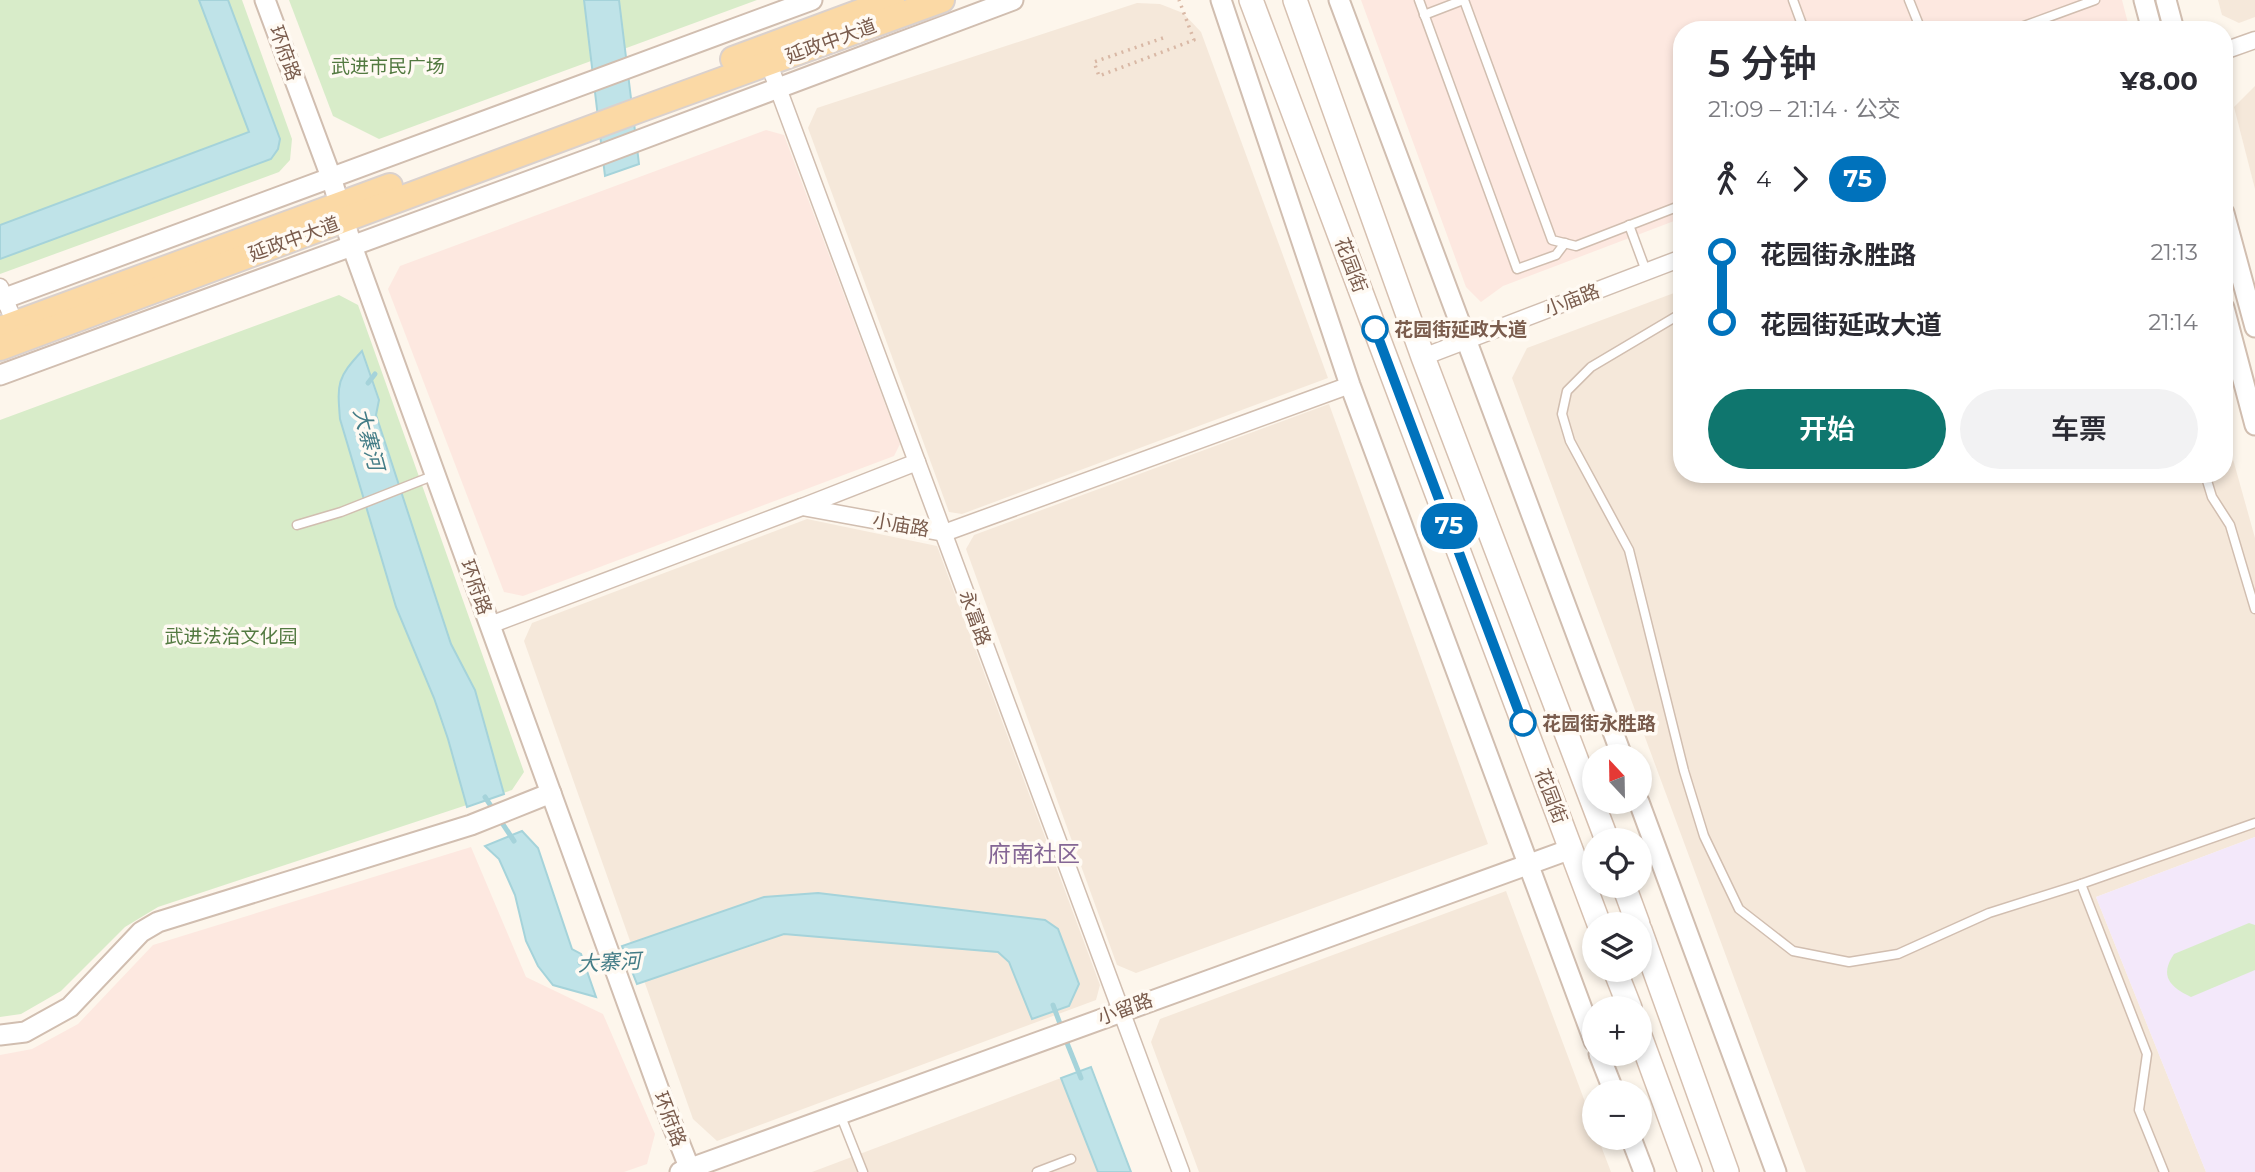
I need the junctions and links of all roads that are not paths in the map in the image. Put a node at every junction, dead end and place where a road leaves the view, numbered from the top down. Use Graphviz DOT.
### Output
graph roads {
  1 [pos="265,0"];
  2 [pos="812,0"];
  3 [pos="892,0"];
  4 [pos="942,0"];
  5 [pos="1013,0"];
  6 [pos="1221,0"];
  7 [pos="1251,0"];
  8 [pos="1294,0"];
  9 [pos="1339,0"];
  10 [pos="1419,0"];
  11 [pos="1464,0"];
  12 [pos="1793,0"];
  13 [pos="1909,0"];
  14 [pos="2095,0"];
  15 [pos="2144,0"];
  16 [pos="2166,0"];
  17 [pos="1424,15"];
  18 [pos="1801,21"];
  19 [pos="1917,21"];
  20 [pos="2046,21"];
  21 [pos="2150,21"];
  22 [pos="2172,21"];
  23 [pos="2255,40"];
  24 [pos="2233,48"];
  25 [pos="769,64"];
  26 [pos="778,88"];
  27 [pos="639,102"];
  28 [pos="331,177"];
  29 [pos="1673,208"];
  30 [pos="342,213"];
  31 [pos="1629,225"];
  32 [pos="1565,243"];
  33 [pos="352,246"];
  34 [pos="2233,246"];
  35 [pos="1673,261"];
  36 [pos="1646,271"];
  37 [pos="1,295"];
  38 [pos="1673,318"];
  39 [pos="7,326"];
  40 [pos="2255,327"];
  41 [pos="1468,339"];
  42 [pos="2233,342"];
  43 [pos="0,348"];
  44 [pos="1423,357"];
  45 [pos="0,375"];
  46 [pos="1350,384"];
  47 [pos="2255,425"];
  48 [pos="917,462"];
  49 [pos="435,475"];
  50 [pos="2208,483"];
  51 [pos="802,507"];
  52 [pos="297,525"];
  53 [pos="944,533"];
  54 [pos="2255,609"];
  55 [pos="490,625"];
  56 [pos="1618,744"];
  57 [pos="551,793"];
  58 [pos="1643,814"];
  59 [pos="2255,823"];
  60 [pos="1602,828"];
  61 [pos="1571,849"];
  62 [pos="1528,864"];
  63 [pos="2081,884"];
  64 [pos="1595,912"];
  65 [pos="1652,963"];
  66 [pos="1582,1009"];
  67 [pos="1122,1011"];
  68 [pos="0,1035"];
  69 [pos="1651,1066"];
  70 [pos="840,1114"];
  71 [pos="1636,1150"];
  72 [pos="1071,1159"];
  73 [pos="687,1171"];
  74 [pos="863,1172"];
  75 [pos="1037,1172"];
  76 [pos="1181,1172"];
  77 [pos="1644,1172"];
  78 [pos="1690,1172"];
  79 [pos="1727,1172"];
  80 [pos="1776,1172"];
  81 [pos="2164,1172"];
  1 -- 28 [label="street, 环府路"];
  2 -- 28 [label="street"];
  3 -- 27 [label="main road, 延政中大道"];
  4 -- 25 [label="main road, 延政中大道"];
  5 -- 26 [label="street"];
  6 -- 46 [label="street"];
  7 -- 61 [label="main road, 花园街"];
  8 -- 44 [label="main road, 花园街"];
  9 -- 41 [label="street"];
  10 -- 17 [label="lane"];
  11 -- 17 [label="lane"];
  11 -- 32 [label="lane"];
  12 -- 18 [label="lane"];
  13 -- 19 [label="lane"];
  14 -- 20 [label="lane"];
  15 -- 21 [label="street"];
  16 -- 22 [label="street"];
  17 -- 32 [label="lane"];
  23 -- 24 [label="street"];
  25 -- 26 [label="street, 永富路"];
  25 -- 27 [label="main road, 延政中大道"];
  26 -- 33 [label="street"];
  26 -- 48 [label="street, 永富路"];
  27 -- 30 [label="main road, 延政中大道"];
  28 -- 30 [label="street, 环府路"];
  28 -- 37 [label="street"];
  29 -- 31 [label="lane"];
  30 -- 33 [label="street, 环府路"];
  30 -- 39 [label="main road, 延政中大道"];
  30 -- 43 [label="main road, 延政中大道"];
  31 -- 32 [label="lane"];
  31 -- 36 [label="lane"];
  33 -- 45 [label="street"];
  33 -- 49 [label="street, 环府路"];
  34 -- 40 [label="street"];
  35 -- 36 [label="street, 小庙路"];
  36 -- 41 [label="street, 小庙路"];
  37 -- 39 [label="street"];
  38 -- 63 [label="lane"];
  41 -- 44 [label="street, 小庙路"];
  41 -- 56 [label="street"];
  42 -- 47 [label="street"];
  44 -- 60 [label="main road, 花园街"];
  46 -- 53 [label="street, 小庙路"];
  46 -- 62 [label="street"];
  48 -- 51 [label="street"];
  48 -- 53 [label="street, 永富路"];
  49 -- 52 [label="lane"];
  49 -- 55 [label="street, 环府路"];
  50 -- 54 [label="lane"];
  51 -- 53 [label="street, 小庙路"];
  51 -- 55 [label="street"];
  53 -- 67 [label="street, 永富路"];
  55 -- 57 [label="street, 环府路"];
  57 -- 68 [label="street"];
  57 -- 73 [label="street, 环府路"];
  58 -- 80 [label="street"];
  59 -- 63 [label="lane"];
  61 -- 62 [label="street, 小留路"];
  61 -- 64 [label="main road, 花园街"];
  62 -- 66 [label="street"];
  62 -- 67 [label="street, 小留路"];
  63 -- 81 [label="lane"];
  65 -- 79 [label="main road"];
  67 -- 70 [label="street, 小留路"];
  67 -- 76 [label="street, 永富路"];
  69 -- 78 [label="main road"];
  70 -- 73 [label="street, 小留路"];
  70 -- 74 [label="lane"];
  71 -- 77 [label="street"];
  72 -- 75 [label="lane"];
}
